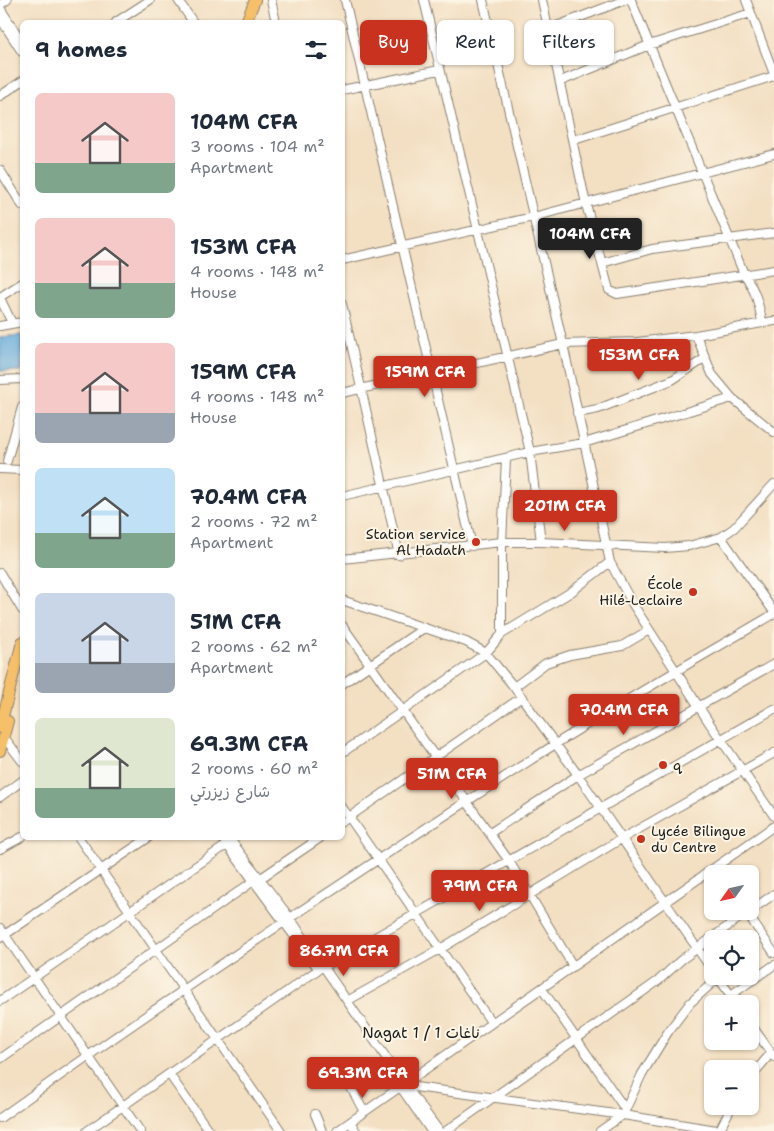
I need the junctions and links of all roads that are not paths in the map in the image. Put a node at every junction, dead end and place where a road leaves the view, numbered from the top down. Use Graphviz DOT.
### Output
graph roads {
  1 [pos="8,0"];
  2 [pos="150,0"];
  3 [pos="178,0"];
  4 [pos="255,0"];
  5 [pos="262,0"];
  6 [pos="271,0"];
  7 [pos="345,0"];
  8 [pos="424,0"];
  9 [pos="483,0"];
  10 [pos="542,0"];
  11 [pos="624,0"];
  12 [pos="631,0"];
  13 [pos="746,0"];
  14 [pos="0,6"];
  15 [pos="751,13"];
  16 [pos="0,18"];
  17 [pos="119,20"];
  18 [pos="192,20"];
  19 [pos="247,20"];
  20 [pos="254,20"];
  21 [pos="276,20"];
  22 [pos="547,20"];
  23 [pos="572,20"];
  24 [pos="20,39"];
  25 [pos="649,45"];
  26 [pos="20,49"];
  27 [pos="557,65"];
  28 [pos="440,70"];
  29 [pos="774,75"];
  30 [pos="560,81"];
  31 [pos="20,82"];
  32 [pos="365,85"];
  33 [pos="345,89"];
  34 [pos="0,96"];
  35 [pos="676,108"];
  36 [pos="574,140"];
  37 [pos="774,154"];
  38 [pos="0,170"];
  39 [pos="704,173"];
  40 [pos="20,202"];
  41 [pos="586,204"];
  42 [pos="533,217"];
  43 [pos="478,229"];
  44 [pos="774,233"];
  45 [pos="731,238"];
  46 [pos="403,246"];
  47 [pos="345,259"];
  48 [pos="602,263"];
  49 [pos="774,270"];
  50 [pos="744,274"];
  51 [pos="20,284"];
  52 [pos="0,298"];
  53 [pos="345,317"];
  54 [pos="774,320"];
  55 [pos="20,322"];
  56 [pos="762,322"];
  57 [pos="12,323"];
  58 [pos="0,326"];
  59 [pos="696,335"];
  60 [pos="563,344"];
  61 [pos="506,355"];
  62 [pos="704,359"];
  63 [pos="431,373"];
  64 [pos="20,379"];
  65 [pos="0,380"];
  66 [pos="362,389"];
  67 [pos="345,392"];
  68 [pos="732,398"];
  69 [pos="20,413"];
  70 [pos="578,413"];
  71 [pos="774,432"];
  72 [pos="584,443"];
  73 [pos="530,452"];
  74 [pos="4,460"];
  75 [pos="506,460"];
  76 [pos="20,468"];
  77 [pos="0,469"];
  78 [pos="20,469"];
  79 [pos="453,472"];
  80 [pos="774,484"];
  81 [pos="386,488"];
  82 [pos="345,495"];
  83 [pos="721,538"];
  84 [pos="502,542"];
  85 [pos="541,542"];
  86 [pos="607,545"];
  87 [pos="472,546"];
  88 [pos="399,554"];
  89 [pos="345,558"];
  90 [pos="610,562"];
  91 [pos="0,573"];
  92 [pos="345,601"];
  93 [pos="20,607"];
  94 [pos="774,613"];
  95 [pos="345,628"];
  96 [pos="424,628"];
  97 [pos="650,630"];
  98 [pos="502,634"];
  99 [pos="20,651"];
  100 [pos="486,653"];
  101 [pos="774,664"];
  102 [pos="370,666"];
  103 [pos="676,672"];
  104 [pos="20,673"];
  105 [pos="345,682"];
  106 [pos="514,687"];
  107 [pos="522,697"];
  108 [pos="699,706"];
  109 [pos="774,709"];
  110 [pos="402,712"];
  111 [pos="2,732"];
  112 [pos="721,739"];
  113 [pos="555,744"];
  114 [pos="0,751"];
  115 [pos="345,751"];
  116 [pos="774,753"];
  117 [pos="436,757"];
  118 [pos="20,758"];
  119 [pos="743,770"];
  120 [pos="578,775"];
  121 [pos="20,782"];
  122 [pos="0,797"];
  123 [pos="468,803"];
  124 [pos="600,808"];
  125 [pos="345,811"];
  126 [pos="774,816"];
  127 [pos="350,817"];
  128 [pos="345,820"];
  129 [pos="774,826"];
  130 [pos="490,833"];
  131 [pos="20,838"];
  132 [pos="621,839"];
  133 [pos="79,840"];
  134 [pos="145,840"];
  135 [pos="317,840"];
  136 [pos="229,841"];
  137 [pos="0,849"];
  138 [pos="378,858"];
  139 [pos="509,861"];
  140 [pos="101,870"];
  141 [pos="258,879"];
  142 [pos="530,894"];
  143 [pos="774,894"];
  144 [pos="665,902"];
  145 [pos="759,905"];
  146 [pos="130,910"];
  147 [pos="417,913"];
  148 [pos="287,920"];
  149 [pos="738,920"];
  150 [pos="754,920"];
  151 [pos="0,928"];
  152 [pos="3,937"];
  153 [pos="442,948"];
  154 [pos="698,948"];
  155 [pos="157,950"];
  156 [pos="774,953"];
  157 [pos="704,957"];
  158 [pos="774,965"];
  159 [pos="573,966"];
  160 [pos="321,968"];
  161 [pos="34,976"];
  162 [pos="709,985"];
  163 [pos="724,985"];
  164 [pos="542,989"];
  165 [pos="183,990"];
  166 [pos="731,995"];
  167 [pos="0,1000"];
  168 [pos="347,1001"];
  169 [pos="63,1016"];
  170 [pos="491,1022"];
  171 [pos="759,1035"];
  172 [pos="575,1038"];
  173 [pos="218,1040"];
  174 [pos="774,1042"];
  175 [pos="771,1052"];
  176 [pos="89,1054"];
  177 [pos="0,1060"];
  178 [pos="759,1067"];
  179 [pos="169,1074"];
  180 [pos="347,1080"];
  181 [pos="404,1085"];
  182 [pos="493,1097"];
  183 [pos="122,1106"];
  184 [pos="364,1112"];
  185 [pos="624,1112"];
  186 [pos="315,1114"];
  187 [pos="727,1115"];
  188 [pos="0,1118"];
  189 [pos="350,1122"];
  190 [pos="86,1131"];
  191 [pos="140,1131"];
  192 [pos="209,1131"];
  193 [pos="281,1131"];
  194 [pos="322,1131"];
  195 [pos="336,1131"];
  196 [pos="356,1131"];
  197 [pos="431,1131"];
  198 [pos="439,1131"];
  199 [pos="446,1131"];
  200 [pos="600,1131"];
  201 [pos="719,1131"];
  202 [pos="723,1131"];
  1 -- 14 [label="street"];
  2 -- 17 [label="street"];
  3 -- 18 [label="street"];
  4 -- 19 [label="main road"];
  5 -- 20 [label="main road"];
  6 -- 21 [label="street"];
  7 -- 32 [label="street"];
  8 -- 28 [label="street"];
  9 -- 42 [label="street"];
  10 -- 22 [label="street"];
  11 -- 23 [label="street"];
  12 -- 25 [label="street"];
  13 -- 15 [label="street"];
  14 -- 24 [label="street"];
  15 -- 25 [label="street"];
  15 -- 29 [label="street"];
  16 -- 26 [label="street"];
  25 -- 30 [label="street"];
  25 -- 35 [label="street"];
  27 -- 30 [label="street"];
  28 -- 32 [label="street"];
  28 -- 43 [label="street"];
  29 -- 35 [label="street"];
  30 -- 36 [label="street"];
  31 -- 34 [label="street"];
  32 -- 33 [label="street"];
  32 -- 46 [label="street"];
  35 -- 36 [label="street"];
  35 -- 39 [label="street"];
  36 -- 41 [label="street"];
  37 -- 39 [label="street"];
  38 -- 40 [label="street"];
  39 -- 41 [label="street"];
  39 -- 45 [label="street"];
  41 -- 42 [label="street"];
  41 -- 48 [label="street"];
  42 -- 43 [label="street"];
  42 -- 60 [label="street"];
  43 -- 46 [label="street"];
  43 -- 61 [label="street"];
  44 -- 45 [label="street"];
  45 -- 48 [label="street"];
  45 -- 50 [label="street"];
  46 -- 47 [label="street"];
  46 -- 63 [label="street"];
  48 -- 50 [label="street"];
  49 -- 50 [label="street"];
  50 -- 56 [label="street"];
  51 -- 52 [label="street"];
  52 -- 57 [label="street"];
  53 -- 66 [label="street"];
  54 -- 56 [label="street"];
  55 -- 57 [label="street"];
  56 -- 59 [label="street"];
  57 -- 58 [label="street"];
  59 -- 60 [label="street"];
  59 -- 62 [label="street"];
  60 -- 61 [label="street"];
  60 -- 70 [label="street"];
  61 -- 63 [label="street"];
  61 -- 73 [label="street"];
  62 -- 68 [label="street"];
  62 -- 70 [label="street"];
  63 -- 66 [label="street"];
  63 -- 79 [label="street"];
  64 -- 65 [label="street"];
  66 -- 67 [label="street"];
  66 -- 81 [label="street"];
  68 -- 71 [label="street"];
  68 -- 72 [label="street"];
  69 -- 74 [label="street"];
  70 -- 72 [label="street"];
  72 -- 73 [label="street"];
  72 -- 86 [label="street"];
  73 -- 75 [label="street"];
  73 -- 85 [label="street"];
  74 -- 76 [label="street"];
  75 -- 79 [label="street"];
  75 -- 84 [label="street"];
  77 -- 78 [label="street"];
  79 -- 81 [label="street"];
  79 -- 87 [label="street"];
  80 -- 83 [label="street"];
  81 -- 82 [label="street"];
  81 -- 88 [label="street"];
  83 -- 86 [label="street"];
  83 -- 94 [label="street"];
  84 -- 85 [label="street"];
  84 -- 87 [label="street"];
  84 -- 98 [label="street"];
  85 -- 86 [label="street"];
  86 -- 90 [label="street"];
  87 -- 88 [label="street"];
  88 -- 89 [label="street"];
  90 -- 97 [label="street"];
  90 -- 98 [label="street"];
  91 -- 93 [label="street"];
  92 -- 96 [label="street"];
  94 -- 103 [label="street"];
  95 -- 102 [label="street"];
  96 -- 100 [label="street"];
  96 -- 102 [label="street"];
  97 -- 103 [label="street"];
  97 -- 106 [label="street"];
  98 -- 100 [label="street"];
  99 -- 111 [label="main road"];
  100 -- 106 [label="street"];
  100 -- 110 [label="street"];
  101 -- 108 [label="street"];
  102 -- 105 [label="street"];
  102 -- 110 [label="street"];
  103 -- 108 [label="street"];
  103 -- 113 [label="street"];
  104 -- 111 [label="main road"];
  106 -- 107 [label="street"];
  107 -- 113 [label="street"];
  107 -- 117 [label="street"];
  108 -- 112 [label="street"];
  108 -- 120 [label="street"];
  109 -- 112 [label="street"];
  110 -- 115 [label="street"];
  110 -- 117 [label="street"];
  111 -- 114 [label="main road"];
  111 -- 118 [label="street"];
  112 -- 119 [label="street"];
  112 -- 124 [label="street"];
  113 -- 120 [label="street"];
  113 -- 123 [label="street"];
  116 -- 119 [label="street"];
  117 -- 123 [label="street"];
  117 -- 127 [label="street"];
  119 -- 126 [label="street"];
  119 -- 132 [label="street"];
  120 -- 124 [label="street"];
  120 -- 130 [label="street"];
  121 -- 122 [label="street"];
  123 -- 130 [label="street"];
  123 -- 138 [label="street"];
  124 -- 132 [label="street"];
  124 -- 139 [label="street"];
  125 -- 127 [label="street"];
  127 -- 128 [label="street"];
  127 -- 138 [label="street"];
  129 -- 144 [label="street"];
  130 -- 139 [label="street"];
  131 -- 137 [label="street"];
  132 -- 142 [label="street"];
  132 -- 144 [label="street"];
  133 -- 140 [label="street"];
  134 -- 140 [label="street"];
  135 -- 141 [label="street"];
  136 -- 141 [label="street"];
  136 -- 146 [label="street"];
  138 -- 147 [label="street"];
  138 -- 148 [label="street"];
  139 -- 142 [label="street"];
  139 -- 147 [label="street"];
  140 -- 146 [label="street"];
  140 -- 152 [label="street"];
  141 -- 148 [label="street"];
  141 -- 155 [label="street"];
  142 -- 153 [label="street"];
  142 -- 159 [label="street"];
  143 -- 145 [label="street"];
  144 -- 154 [label="street"];
  144 -- 159 [label="street"];
  146 -- 155 [label="street"];
  146 -- 161 [label="street"];
  147 -- 153 [label="street"];
  147 -- 160 [label="street"];
  148 -- 160 [label="street"];
  148 -- 165 [label="street"];
  149 -- 154 [label="street"];
  150 -- 156 [label="street"];
  151 -- 152 [label="street"];
  152 -- 161 [label="street"];
  153 -- 168 [label="street"];
  153 -- 170 [label="street"];
  154 -- 157 [label="street"];
  154 -- 172 [label="street"];
  155 -- 165 [label="street"];
  155 -- 169 [label="street"];
  158 -- 166 [label="street"];
  159 -- 164 [label="street"];
  160 -- 168 [label="street"];
  160 -- 173 [label="street"];
  160 -- 181 [label="street"];
  161 -- 167 [label="street"];
  161 -- 169 [label="street"];
  162 -- 185 [label="street"];
  163 -- 166 [label="street"];
  164 -- 170 [label="street"];
  164 -- 172 [label="street"];
  165 -- 173 [label="street"];
  165 -- 176 [label="street"];
  168 -- 181 [label="street"];
  169 -- 176 [label="street"];
  169 -- 177 [label="street"];
  170 -- 181 [label="street"];
  171 -- 175 [label="street"];
  172 -- 182 [label="street"];
  172 -- 185 [label="street"];
  173 -- 179 [label="street"];
  173 -- 193 [label="street"];
  174 -- 175 [label="street"];
  175 -- 178 [label="street"];
  176 -- 183 [label="street"];
  176 -- 188 [label="street"];
  179 -- 183 [label="street"];
  179 -- 192 [label="street"];
  180 -- 184 [label="street"];
  181 -- 182 [label="street"];
  181 -- 184 [label="street"];
  181 -- 197 [label="street"];
  181 -- 198 [label="street"];
  182 -- 185 [label="street"];
  182 -- 199 [label="street"];
  183 -- 190 [label="street"];
  183 -- 191 [label="street"];
  184 -- 189 [label="street"];
  185 -- 200 [label="street"];
  185 -- 201 [label="street"];
  186 -- 194 [label="street"];
  187 -- 201 [label="street"];
  189 -- 195 [label="street"];
  189 -- 196 [label="street"];
  201 -- 202 [label="street"];
}
